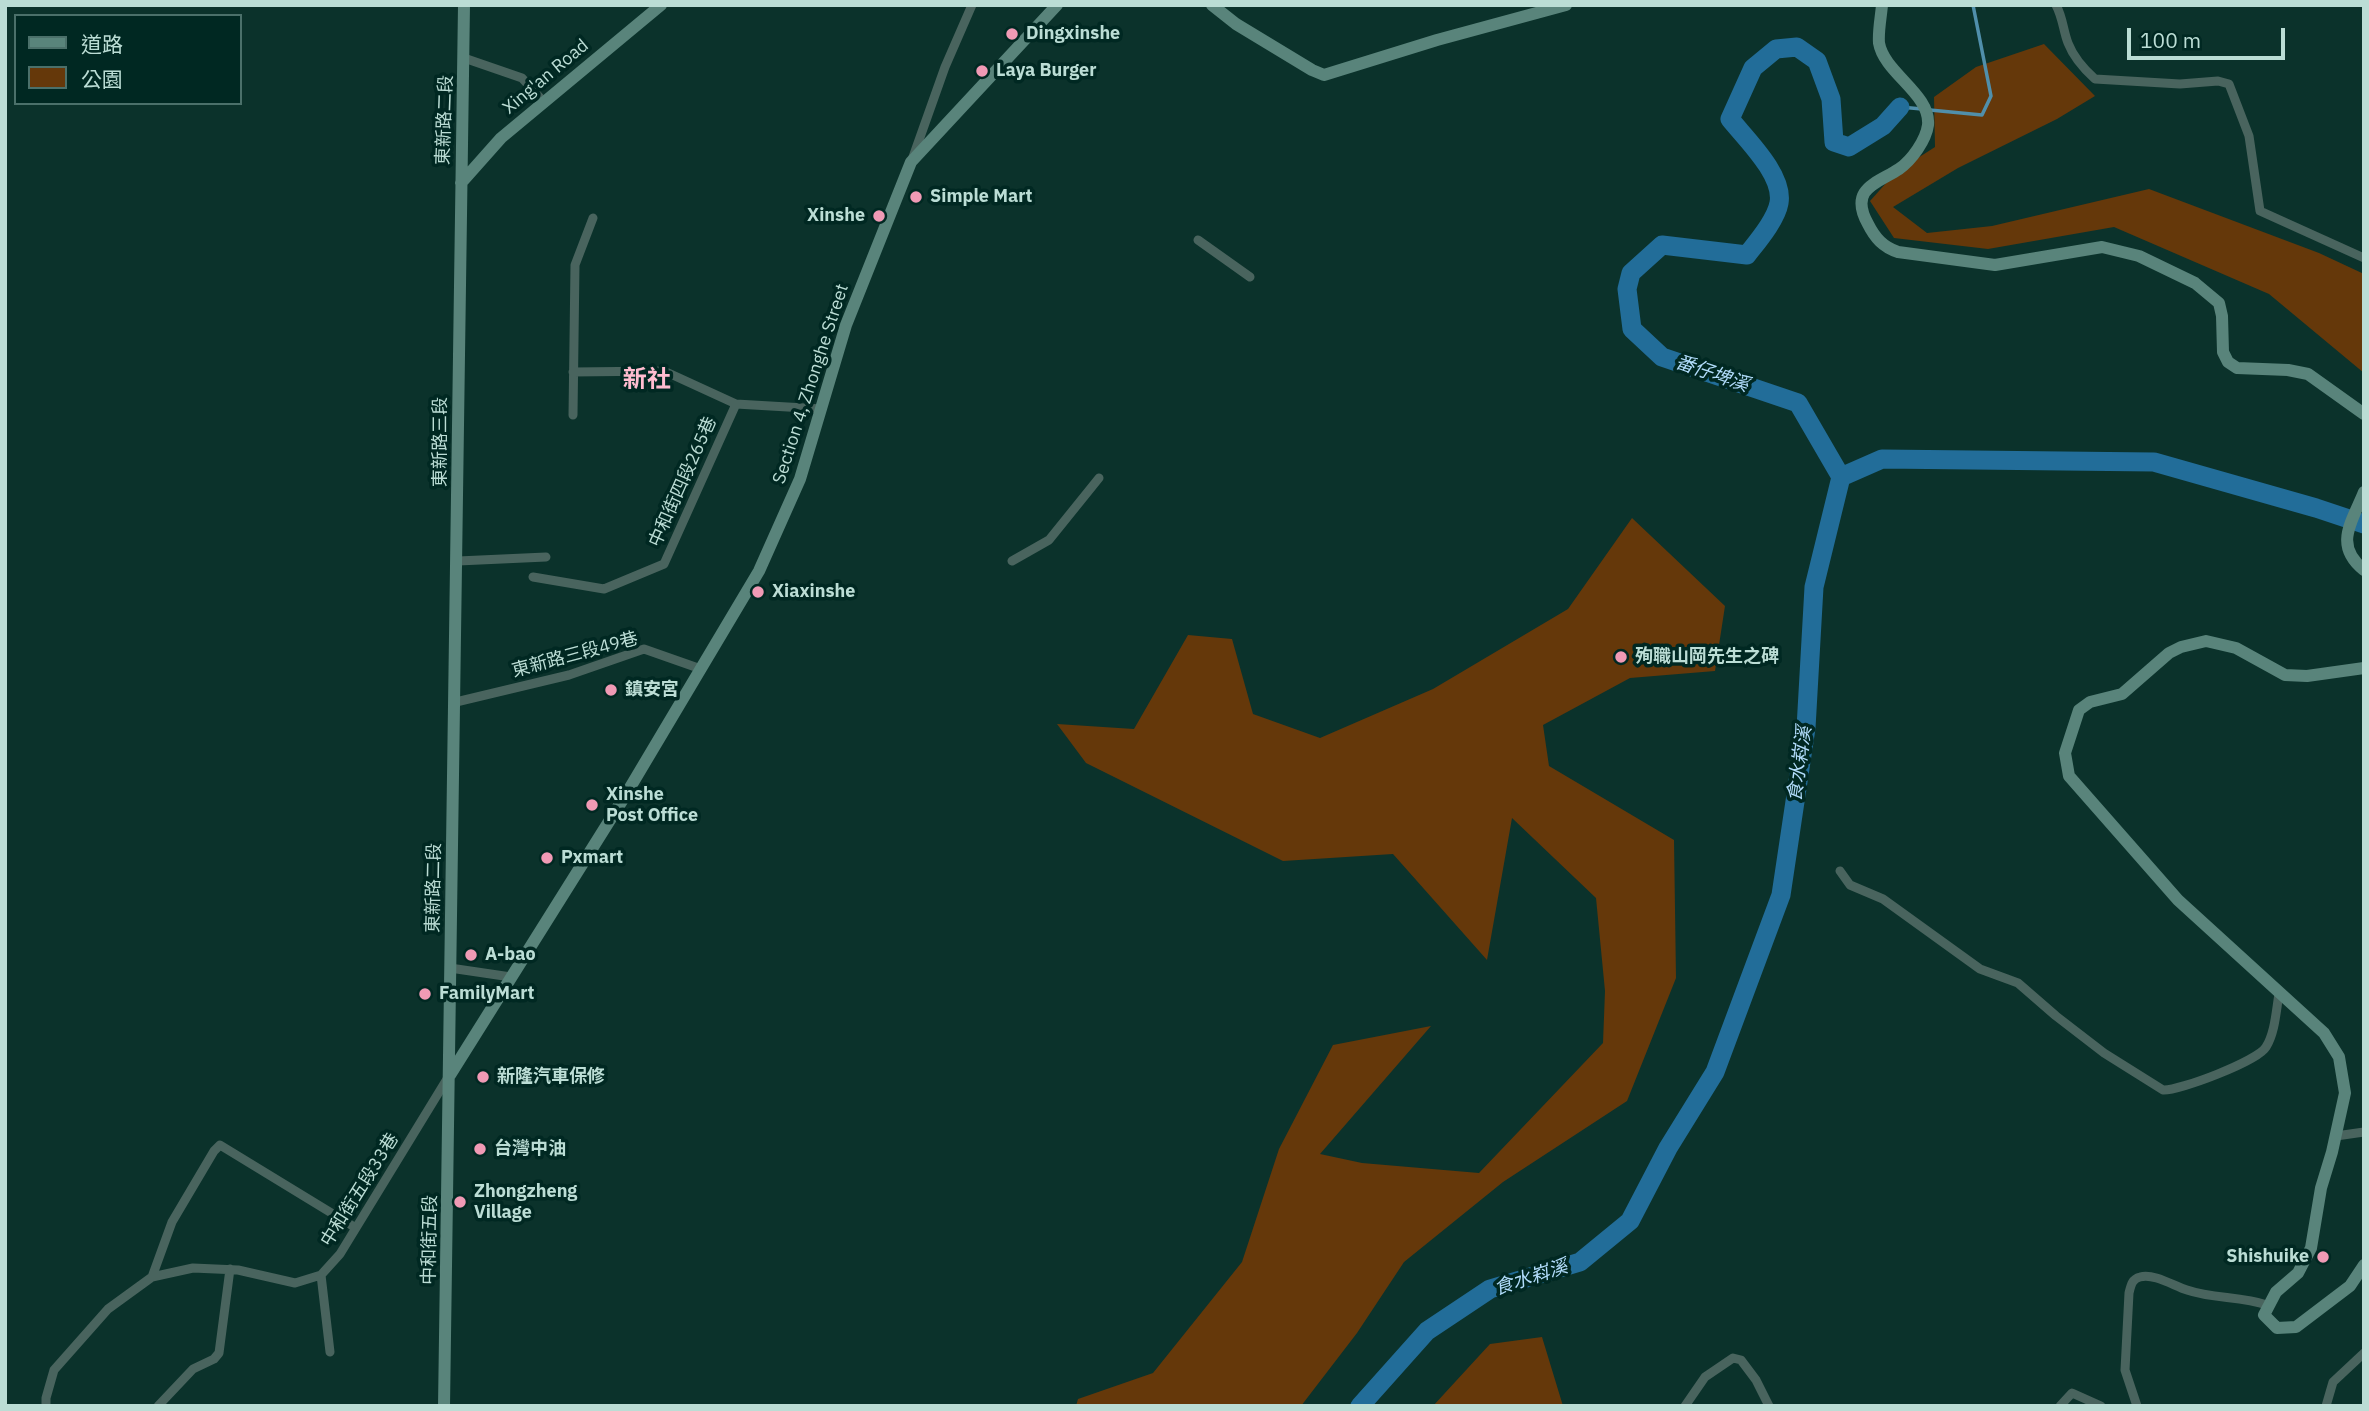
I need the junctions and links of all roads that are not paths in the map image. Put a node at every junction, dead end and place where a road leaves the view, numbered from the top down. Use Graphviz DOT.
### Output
graph roads {
  1 [pos="464,5"];
  2 [pos="661,5"];
  3 [pos="972,5"];
  4 [pos="1057,5"];
  5 [pos="1212,5"];
  6 [pos="1566,5"];
  7 [pos="1882,5"];
  8 [pos="2056,5"];
  9 [pos="464,58"];
  10 [pos="543,101"];
  11 [pos="911,162"];
  12 [pos="461,183"];
  13 [pos="593,218"];
  14 [pos="1198,240"];
  15 [pos="2364,258"];
  16 [pos="1250,277"];
  17 [pos="573,372"];
  18 [pos="736,404"];
  19 [pos="822,409"];
  20 [pos="2364,414"];
  21 [pos="573,415"];
  22 [pos="1099,478"];
  23 [pos="2364,492"];
  24 [pos="546,557"];
  25 [pos="457,561"];
  26 [pos="1012,561"];
  27 [pos="2364,570"];
  28 [pos="533,577"];
  29 [pos="2364,668"];
  30 [pos="701,669"];
  31 [pos="456,702"];
  32 [pos="1840,871"];
  33 [pos="450,968"];
  34 [pos="511,977"];
  35 [pos="2279,994"];
  36 [pos="450,1075"];
  37 [pos="2364,1132"];
  38 [pos="2336,1136"];
  39 [pos="356,1227"];
  40 [pos="2364,1265"];
  41 [pos="230,1269"];
  42 [pos="321,1275"];
  43 [pos="152,1277"];
  44 [pos="2267,1305"];
  45 [pos="330,1352"];
  46 [pos="2364,1353"];
  47 [pos="46,1406"];
  48 [pos="158,1406"];
  49 [pos="444,1406"];
  50 [pos="1685,1406"];
  51 [pos="1769,1406"];
  52 [pos="2060,1406"];
  53 [pos="2101,1406"];
  54 [pos="2137,1406"];
  55 [pos="2326,1406"];
  1 -- 9 [label="street, 東新路二段"];
  2 -- 10 [label="street, Xing'an Road"];
  3 -- 11 [label="street"];
  4 -- 11 [label="street, Section 4, Zhonghe Street"];
  5 -- 6 [label="street"];
  7 -- 20 [label="street"];
  8 -- 15 [label="street"];
  9 -- 10 [label="street"];
  9 -- 12 [label="street, 東新路二段"];
  10 -- 12 [label="street, Xing'an Road"];
  11 -- 19 [label="street, Section 4, Zhonghe Street"];
  12 -- 25 [label="street, 東新路三段"];
  13 -- 17 [label="street"];
  14 -- 16 [label="street"];
  17 -- 18 [label="street"];
  17 -- 21 [label="street"];
  18 -- 19 [label="street"];
  18 -- 28 [label="street, 中和街四段265巷"];
  19 -- 30 [label="street, Section 4, Zhonghe Street"];
  22 -- 26 [label="street"];
  23 -- 27 [label="street"];
  24 -- 25 [label="street"];
  25 -- 31 [label="street, 東新路三段"];
  29 -- 35 [label="street"];
  30 -- 31 [label="street, 東新路三段49巷"];
  30 -- 34 [label="street, Section 4, Zhonghe Street"];
  31 -- 33 [label="street, 東新路二段"];
  32 -- 35 [label="street"];
  33 -- 34 [label="street"];
  33 -- 36 [label="street, 東新路二段"];
  34 -- 36 [label="street, Section 4, Zhonghe Street"];
  35 -- 38 [label="street"];
  36 -- 39 [label="street, 中和街五段33巷"];
  36 -- 49 [label="street, 中和街五段"];
  37 -- 38 [label="street"];
  38 -- 44 [label="street"];
  39 -- 42 [label="street, 中和街五段33巷"];
  39 -- 43 [label="street"];
  40 -- 44 [label="street"];
  41 -- 42 [label="street"];
  41 -- 43 [label="street"];
  41 -- 48 [label="street"];
  42 -- 45 [label="street"];
  43 -- 47 [label="street"];
  44 -- 54 [label="street"];
  46 -- 55 [label="street"];
  50 -- 51 [label="street"];
  52 -- 53 [label="street"];
}
